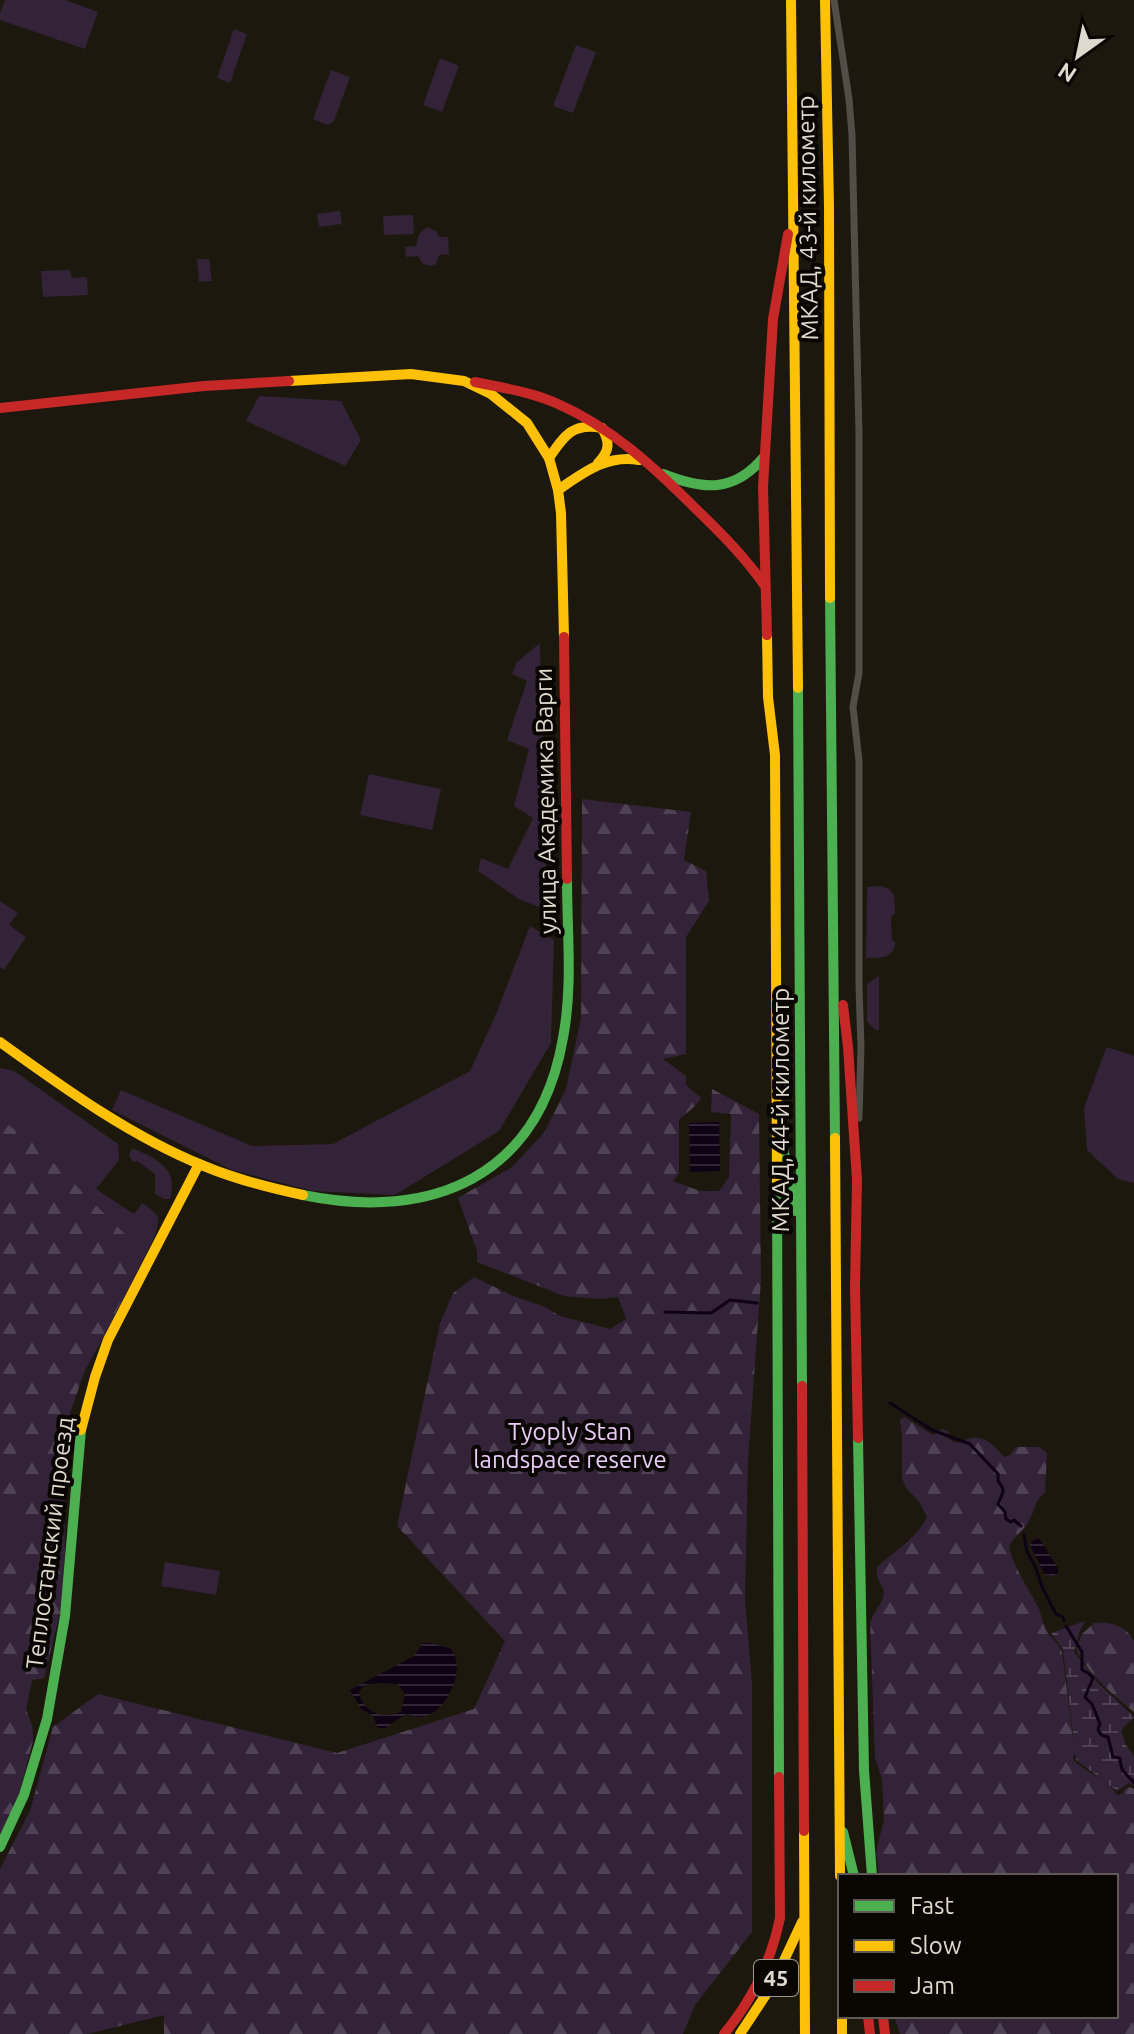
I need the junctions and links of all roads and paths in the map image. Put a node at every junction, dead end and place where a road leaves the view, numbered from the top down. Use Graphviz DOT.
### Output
graph roads {
  1 [pos="791,0"];
  2 [pos="825,0"];
  3 [pos="834,0"];
  4 [pos="793,208"];
  5 [pos="454,379"];
  6 [pos="0,408"];
  7 [pos="602,428"];
  8 [pos="794,434"];
  9 [pos="764,457"];
  10 [pos="549,458"];
  11 [pos="645,462"];
  12 [pos="588,471"];
  13 [pos="558,490"];
  14 [pos="765,586"];
  15 [pos="834,943"];
  16 [pos="0,1042"];
  17 [pos="777,1115"];
  18 [pos="199,1164"];
  19 [pos="857,1180"];
  20 [pos="801,1238"];
  21 [pos="839,1817"];
  22 [pos="0,1847"];
  23 [pos="840,1874"];
  24 [pos="853,1874"];
  25 [pos="872,1874"];
  26 [pos="804,1918"];
  27 [pos="884,2019"];
  28 [pos="724,2034"];
  29 [pos="740,2034"];
  30 [pos="805,2034"];
  31 [pos="888,2034"];
  1 -- 4 [label="main road, МКАД, 43-й километр"];
  2 -- 15 [label="main road, МКАД, 43-й километр"];
  3 -- 19 [label="street"];
  4 -- 8 [label="main road, МКАД, 43-й километр"];
  4 -- 9 [label="main road"];
  5 -- 6 [label="main road, улица Академика Варги"];
  5 -- 7 [label="main road"];
  5 -- 10 [label="main road, улица Академика Варги"];
  7 -- 10 [label="main road"];
  7 -- 11 [label="main road"];
  7 -- 12 [label="main road"];
  8 -- 20 [label="main road, МКАД, 44-й километр"];
  9 -- 11 [label="main road"];
  9 -- 14 [label="main road"];
  10 -- 13 [label="main road, улица Академика Варги"];
  11 -- 12 [label="main road"];
  11 -- 14 [label="main road"];
  12 -- 13 [label="main road"];
  13 -- 18 [label="main road, улица Академика Варги"];
  14 -- 17 [label="main road"];
  15 -- 19 [label="main road"];
  15 -- 21 [label="main road"];
  16 -- 18 [label="main road, улица Академика Варги"];
  17 -- 20 [label="main road"];
  17 -- 28 [label="main road"];
  18 -- 22 [label="main road, Теплостанский проезд"];
  19 -- 25 [label="main road"];
  20 -- 26 [label="main road, МКАД, 44-й километр"];
  21 -- 23 [label="main road"];
  21 -- 24 [label="main road"];
  26 -- 29 [label="main road, 45"];
  26 -- 30 [label="main road, МКАД, 44-й километр"];
  27 -- 31 [label="main road"];
}
